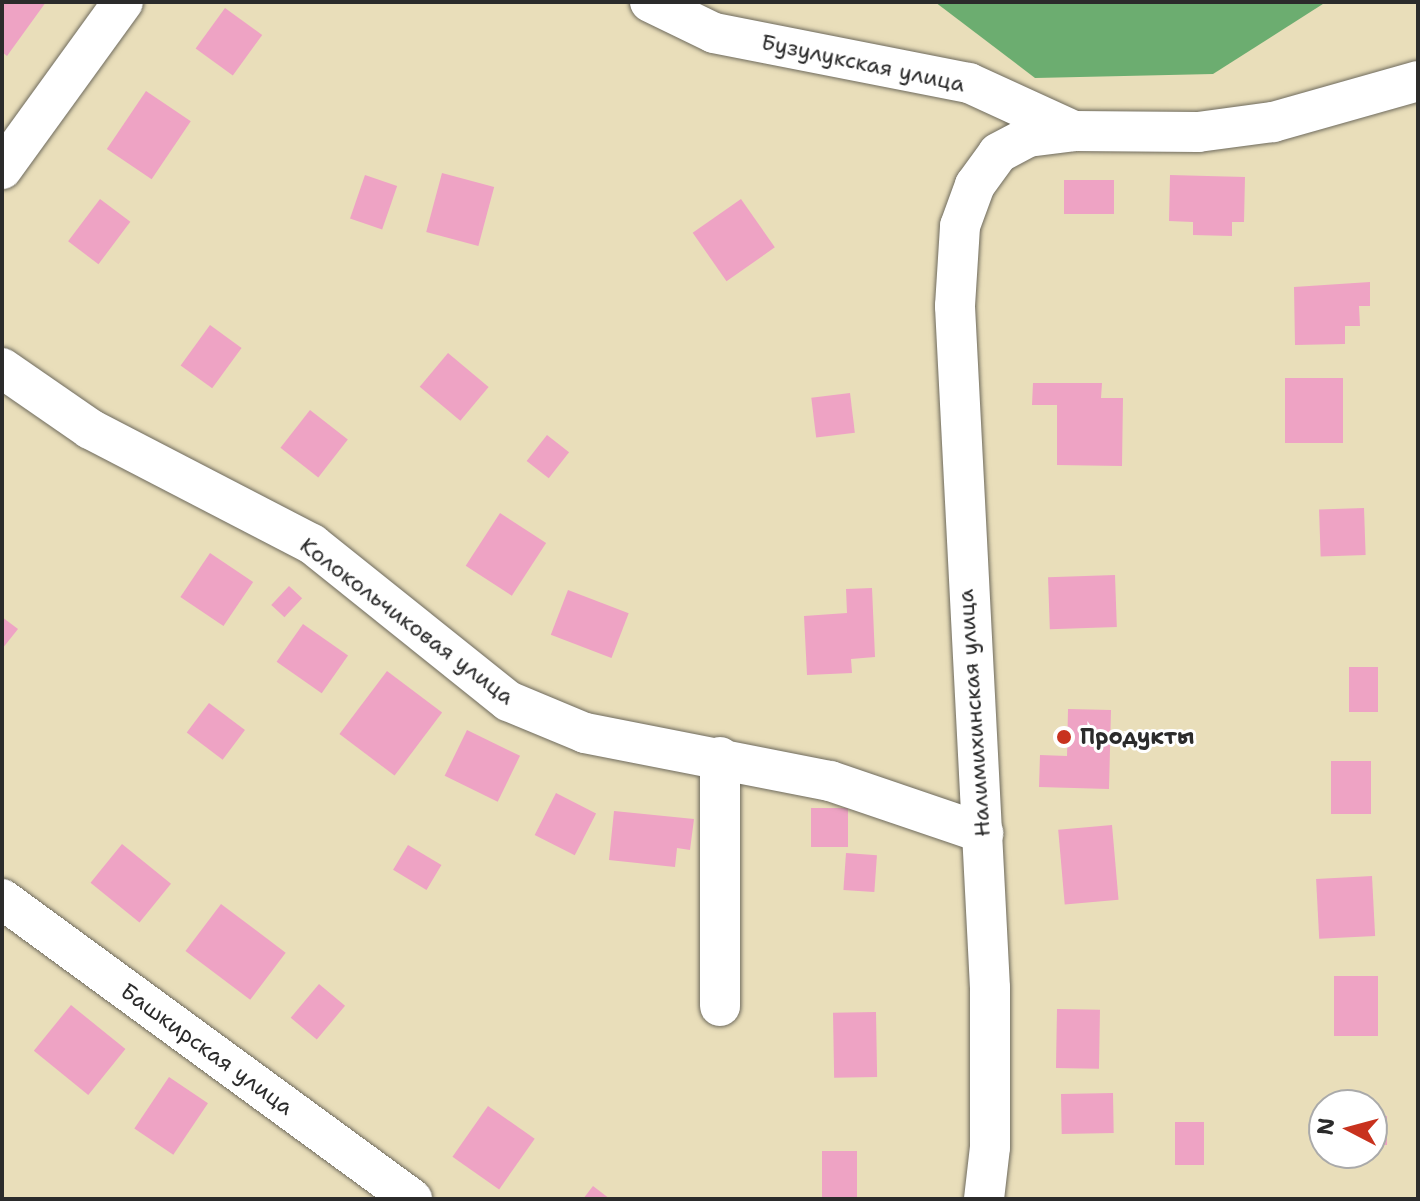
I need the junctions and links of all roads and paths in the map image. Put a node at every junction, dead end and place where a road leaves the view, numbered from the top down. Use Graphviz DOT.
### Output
graph roads {
  1 [pos="123,2"];
  2 [pos="650,2"];
  3 [pos="1418,81"];
  4 [pos="1074,131"];
  5 [pos="2,169"];
  6 [pos="960,226"];
  7 [pos="2,368"];
  8 [pos="720,757"];
  9 [pos="983,833"];
  10 [pos="2,899"];
  11 [pos="720,1006"];
  12 [pos="412,1199"];
  13 [pos="984,1199"];
  1 -- 5 [label="street"];
  2 -- 4 [label="street, Бузулукская улица"];
  3 -- 4 [label="street, Бузулукская улица"];
  4 -- 6 [label="street, Бузулукская улица"];
  6 -- 9 [label="street, Налимихинская улица"];
  7 -- 8 [label="street, Колокольчиковая улица"];
  8 -- 9 [label="street, Колокольчиковая улица"];
  8 -- 11 [label="street"];
  9 -- 13 [label="street, Налимихинская улица"];
  10 -- 12 [label="street, Башкирская улица"];
}
